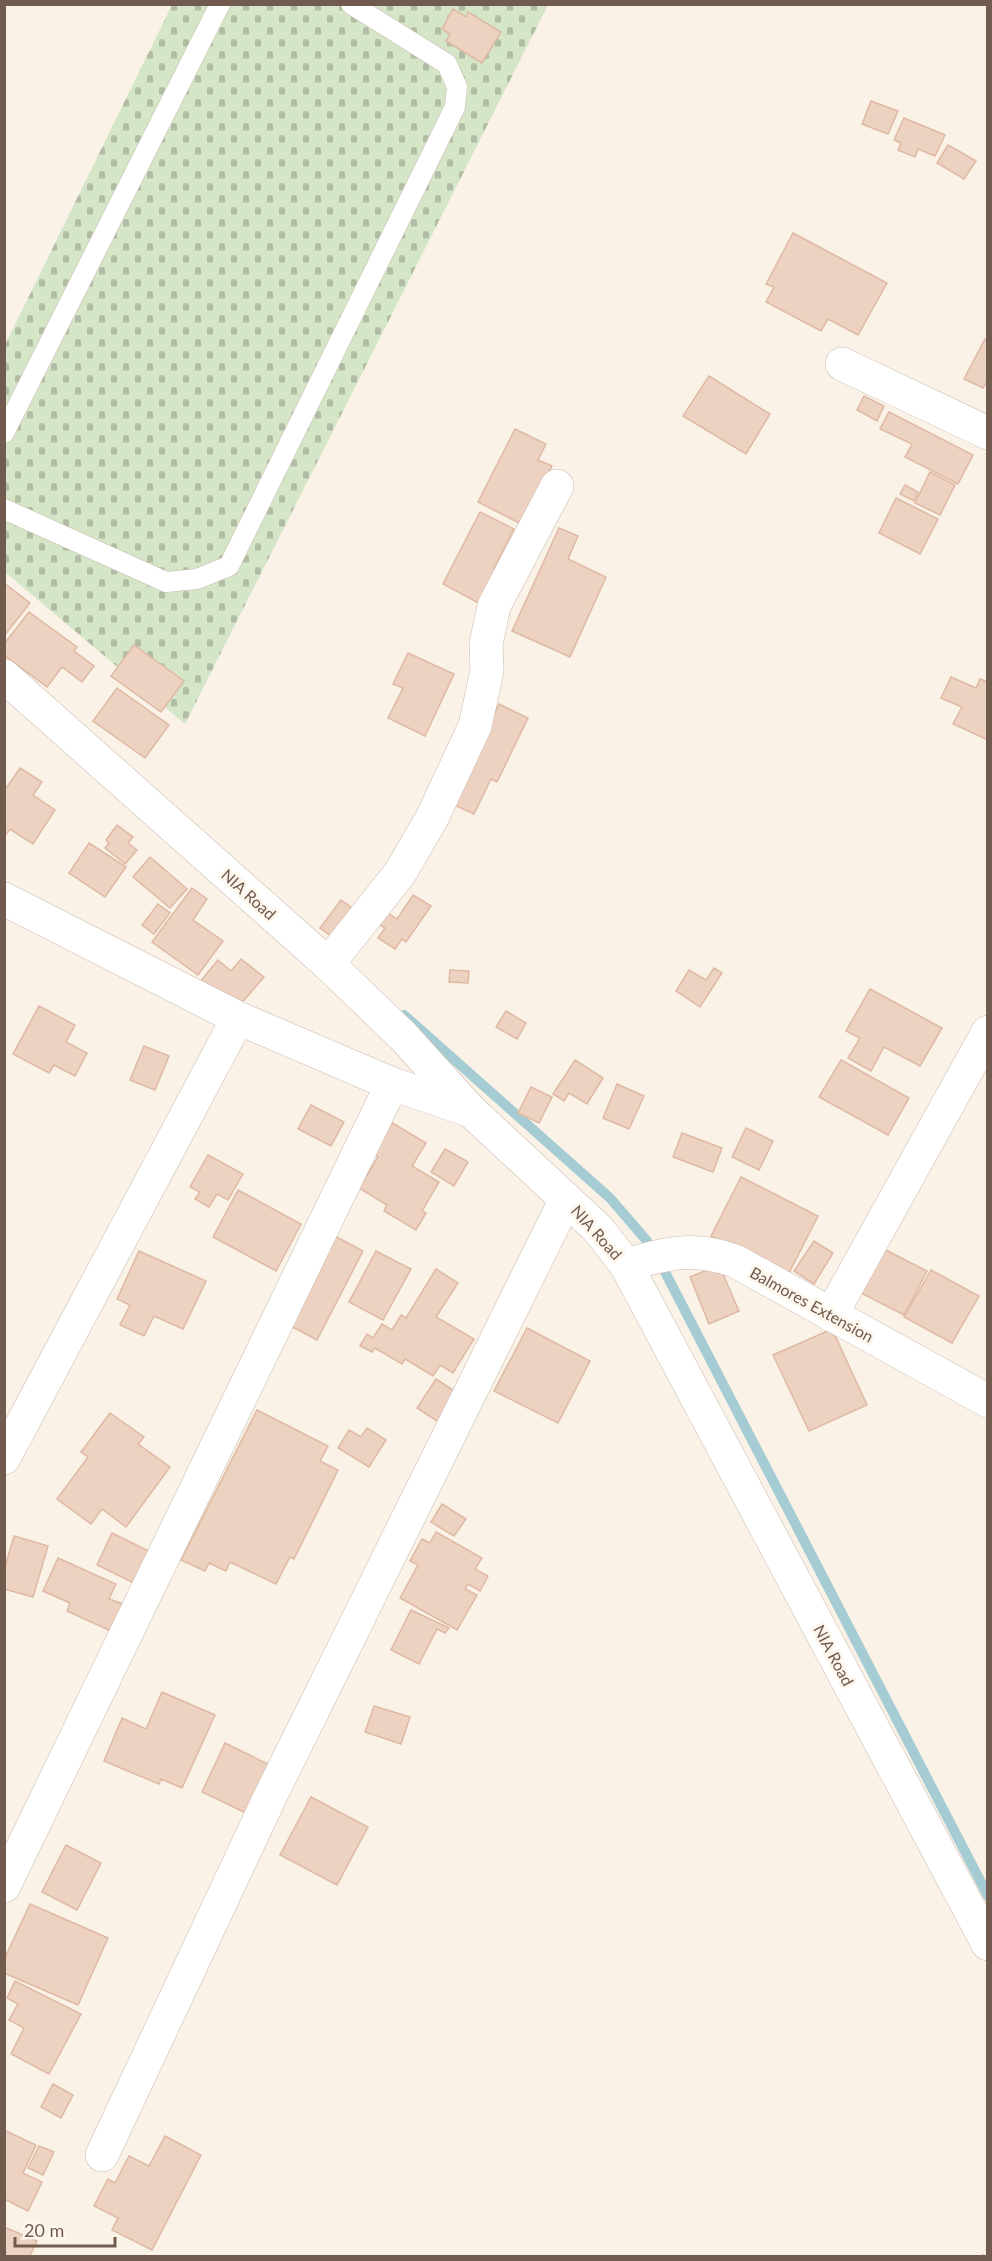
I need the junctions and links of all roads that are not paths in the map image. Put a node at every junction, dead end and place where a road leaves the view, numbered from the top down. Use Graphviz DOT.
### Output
graph roads {
  1 [pos="220,4"];
  2 [pos="362,7"];
  3 [pos="842,364"];
  4 [pos="4,433"];
  5 [pos="987,434"];
  6 [pos="557,486"];
  7 [pos="4,510"];
  8 [pos="4,676"];
  9 [pos="4,899"];
  10 [pos="328,964"];
  11 [pos="238,1018"];
  12 [pos="987,1032"];
  13 [pos="392,1084"];
  14 [pos="470,1110"];
  15 [pos="566,1199"];
  16 [pos="626,1265"];
  17 [pos="831,1315"];
  18 [pos="987,1401"];
  19 [pos="4,1458"];
  20 [pos="4,1886"];
  21 [pos="987,1944"];
  22 [pos="102,2156"];
  1 -- 4 [label="lane"];
  2 -- 7 [label="lane"];
  3 -- 5 [label="street"];
  6 -- 10 [label="street"];
  8 -- 10 [label="street, NIA Road"];
  9 -- 11 [label="street"];
  10 -- 14 [label="street, NIA Road"];
  11 -- 13 [label="street"];
  11 -- 19 [label="street"];
  12 -- 17 [label="street"];
  13 -- 14 [label="street"];
  13 -- 20 [label="street"];
  14 -- 15 [label="street, NIA Road"];
  15 -- 16 [label="street, NIA Road"];
  15 -- 22 [label="street"];
  16 -- 17 [label="street, Balmores Extension"];
  16 -- 21 [label="street, NIA Road"];
  17 -- 18 [label="street, Balmores Extension"];
}
